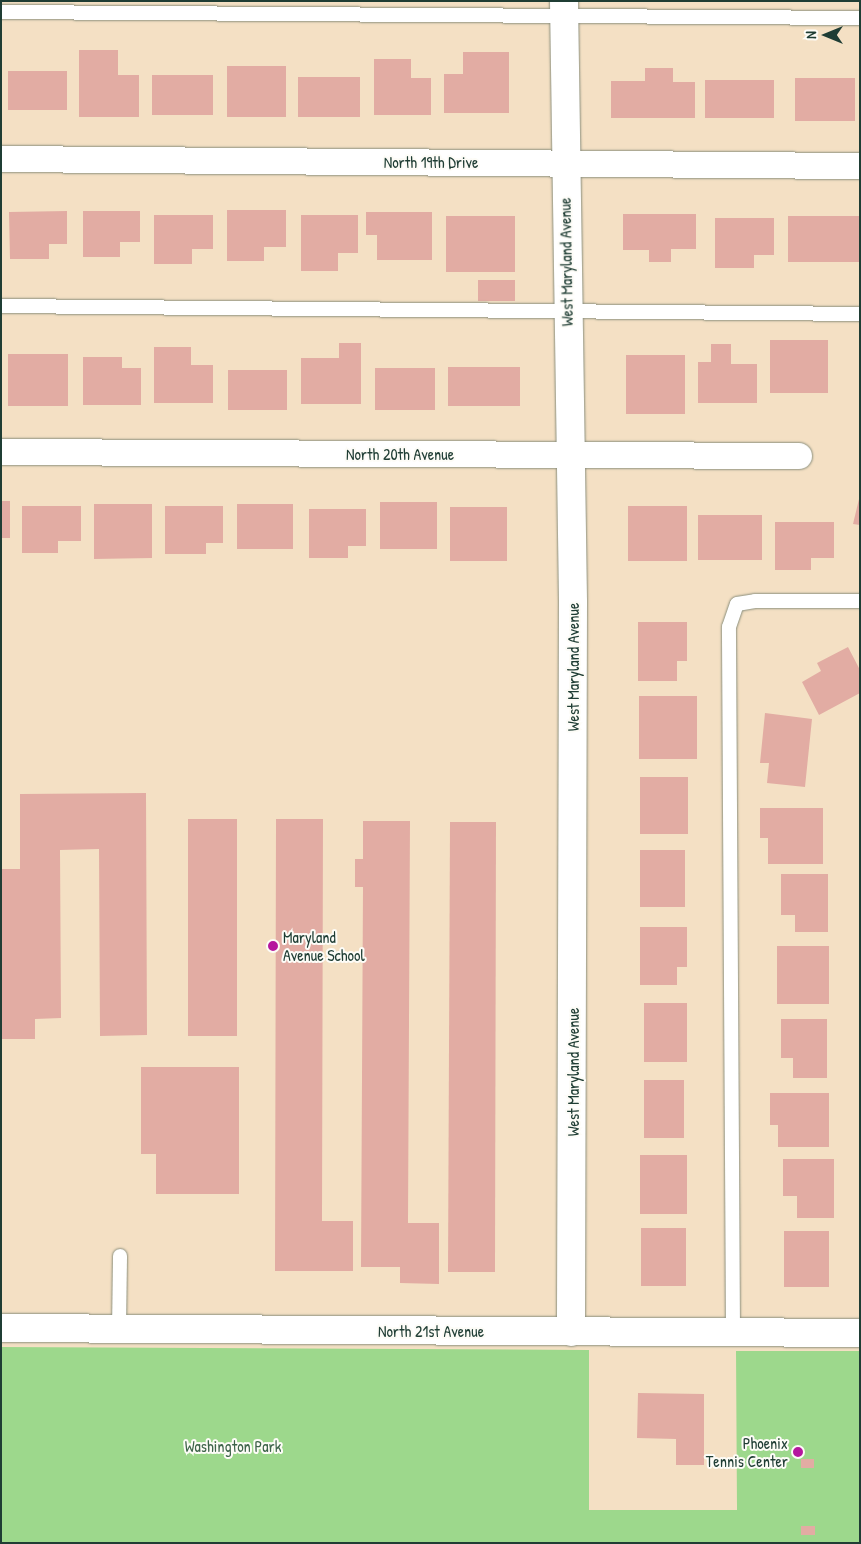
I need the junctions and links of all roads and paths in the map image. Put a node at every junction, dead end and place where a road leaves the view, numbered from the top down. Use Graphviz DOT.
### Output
graph roads {
  1 [pos="564,8"];
  2 [pos="1,12"];
  3 [pos="860,18"];
  4 [pos="1,159"];
  5 [pos="564,163"];
  6 [pos="860,166"];
  7 [pos="1,306"];
  8 [pos="566,311"];
  9 [pos="860,314"];
  10 [pos="1,452"];
  11 [pos="568,456"];
  12 [pos="799,456"];
  13 [pos="860,600"];
  14 [pos="120,1256"];
  15 [pos="1,1328"];
  16 [pos="119,1329"];
  17 [pos="733,1331"];
  18 [pos="570,1332"];
  19 [pos="860,1333"];
  1 -- 2 [label="lane"];
  1 -- 3 [label="lane"];
  1 -- 5 [label="street, West Maryland Avenue"];
  4 -- 5 [label="street, North 19th Drive"];
  5 -- 6 [label="street, North 19th Drive"];
  5 -- 8 [label="street, West Maryland Avenue"];
  7 -- 8 [label="lane"];
  8 -- 9 [label="lane"];
  8 -- 11 [label="street, West Maryland Avenue"];
  10 -- 11 [label="street, North 20th Avenue"];
  11 -- 12 [label="street, North 20th Avenue"];
  11 -- 18 [label="street, West Maryland Avenue"];
  13 -- 17 [label="lane"];
  14 -- 16 [label="lane"];
  15 -- 16 [label="street, North 21st Avenue"];
  16 -- 18 [label="street, North 21st Avenue"];
  17 -- 18 [label="street, North 21st Avenue"];
  17 -- 19 [label="street, North 21st Avenue"];
}
